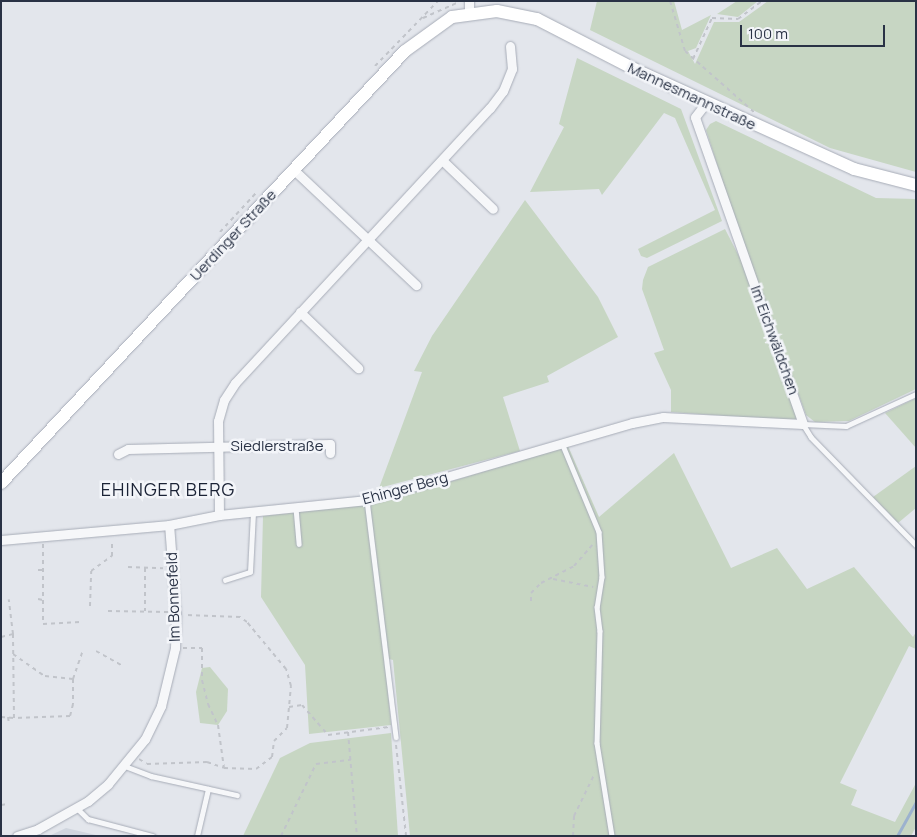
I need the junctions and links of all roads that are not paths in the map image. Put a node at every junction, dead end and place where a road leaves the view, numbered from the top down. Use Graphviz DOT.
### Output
graph roads {
  1 [pos="496,6"];
  2 [pos="469,7"];
  3 [pos="510,46"];
  4 [pos="706,103"];
  5 [pos="442,161"];
  6 [pos="294,170"];
  7 [pos="916,185"];
  8 [pos="493,209"];
  9 [pos="370,238"];
  10 [pos="416,285"];
  11 [pos="300,312"];
  12 [pos="358,368"];
  13 [pos="916,394"];
  14 [pos="803,424"];
  15 [pos="562,443"];
  16 [pos="218,446"];
  17 [pos="330,453"];
  18 [pos="118,454"];
  19 [pos="1,483"];
  20 [pos="367,500"];
  21 [pos="296,508"];
  22 [pos="253,512"];
  23 [pos="219,515"];
  24 [pos="169,525"];
  25 [pos="1,540"];
  26 [pos="300,544"];
  27 [pos="916,545"];
  28 [pos="225,580"];
  29 [pos="396,737"];
  30 [pos="125,766"];
  31 [pos="208,789"];
  32 [pos="237,795"];
  33 [pos="77,808"];
  34 [pos="17,836"];
  35 [pos="153,836"];
  36 [pos="197,836"];
  37 [pos="612,836"];
  1 -- 2 [label="main road, Mannesmannstraße"];
  1 -- 4 [label="main road, Mannesmannstraße"];
  2 -- 6 [label="main road, Uerdinger Straße"];
  3 -- 5 [label="street, Siedlerstraße"];
  4 -- 7 [label="main road, Mannesmannstraße"];
  4 -- 14 [label="street, Im Eichwäldchen"];
  5 -- 8 [label="street"];
  5 -- 9 [label="street, Siedlerstraße"];
  6 -- 9 [label="street"];
  6 -- 19 [label="main road, Uerdinger Straße"];
  9 -- 10 [label="street"];
  9 -- 11 [label="street, Siedlerstraße"];
  11 -- 12 [label="street"];
  11 -- 16 [label="street, Siedlerstraße"];
  13 -- 14 [label="lane"];
  14 -- 15 [label="street, Ehinger Berg"];
  14 -- 27 [label="lane, Im Eichwäldchen"];
  15 -- 20 [label="street, Ehinger Berg"];
  15 -- 37 [label="lane"];
  16 -- 17 [label="street, Siedlerstraße"];
  16 -- 18 [label="street, Siedlerstraße"];
  16 -- 23 [label="street, Siedlerstraße"];
  20 -- 21 [label="street, Ehinger Berg"];
  20 -- 29 [label="lane"];
  21 -- 22 [label="street, Ehinger Berg"];
  21 -- 26 [label="lane"];
  22 -- 23 [label="street, Ehinger Berg"];
  22 -- 28 [label="lane"];
  23 -- 24 [label="street, Ehinger Berg"];
  24 -- 25 [label="street, Ehinger Berg"];
  24 -- 30 [label="street, Im Bonnefeld"];
  30 -- 31 [label="lane"];
  30 -- 33 [label="street, Im Bonnefeld"];
  31 -- 32 [label="lane"];
  31 -- 36 [label="lane"];
  33 -- 34 [label="street, Im Bonnefeld"];
  33 -- 35 [label="lane"];
}
